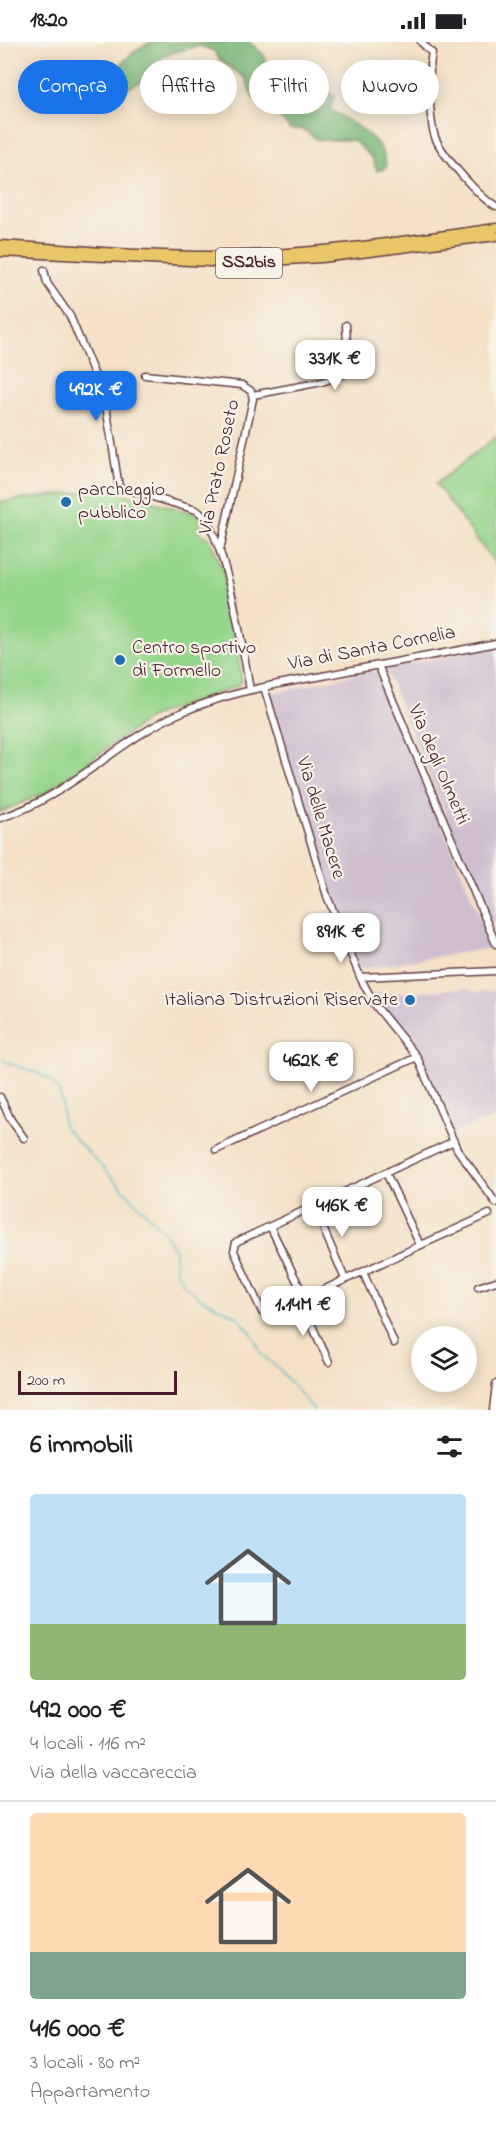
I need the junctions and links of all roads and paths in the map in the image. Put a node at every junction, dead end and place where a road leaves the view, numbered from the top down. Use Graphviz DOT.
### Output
graph roads {
  1 [pos="421,42"];
  2 [pos="496,207"];
  3 [pos="496,228"];
  4 [pos="496,236"];
  5 [pos="0,245"];
  6 [pos="0,252"];
  7 [pos="44,270"];
  8 [pos="346,326"];
  9 [pos="145,375"];
  10 [pos="253,395"];
  11 [pos="220,550"];
  12 [pos="496,643"];
  13 [pos="378,665"];
  14 [pos="264,687"];
  15 [pos="250,690"];
  16 [pos="0,818"];
  17 [pos="496,944"];
  18 [pos="496,970"];
  19 [pos="360,977"];
  20 [pos="417,1057"];
  21 [pos="0,1097"];
  22 [pos="24,1138"];
  23 [pos="454,1141"];
  24 [pos="216,1150"];
  25 [pos="386,1173"];
  26 [pos="496,1203"];
  27 [pos="314,1207"];
  28 [pos="489,1214"];
  29 [pos="270,1226"];
  30 [pos="420,1245"];
  31 [pos="363,1272"];
  32 [pos="345,1280"];
  33 [pos="496,1281"];
  34 [pos="478,1287"];
  35 [pos="303,1299"];
  36 [pos="394,1343"];
  37 [pos="329,1362"];
  38 [pos="496,1384"];
  39 [pos="493,1410"];
  1 -- 2 [label="street"];
  3 -- 5 [label="highway, SS2bis"];
  4 -- 6 [label="highway, SS2bis"];
  7 -- 11 [label="street, Via Prato Roseto"];
  8 -- 10 [label="street"];
  9 -- 10 [label="street, Via Prato Roseto"];
  10 -- 11 [label="street, Via Prato Roseto"];
  11 -- 15 [label="street, Via Prato Roseto"];
  12 -- 13 [label="street, Via di Santa Cornelia"];
  13 -- 14 [label="street, Via di Santa Cornelia"];
  13 -- 17 [label="street, Via degli Olmetti"];
  14 -- 15 [label="street, Via di Santa Cornelia"];
  14 -- 19 [label="street, Via delle Macere"];
  15 -- 16 [label="street, Via di Santa Cornelia"];
  18 -- 19 [label="street"];
  19 -- 20 [label="street, Via delle Macere"];
  20 -- 23 [label="street, Via delle Macere"];
  20 -- 24 [label="street"];
  21 -- 22 [label="street"];
  23 -- 25 [label="street"];
  23 -- 26 [label="street, Via delle Macere"];
  25 -- 27 [label="street"];
  25 -- 30 [label="street"];
  27 -- 29 [label="street"];
  27 -- 32 [label="street"];
  28 -- 30 [label="street"];
  29 -- 35 [label="street"];
  29 -- 35 [label="street"];
  30 -- 31 [label="street"];
  31 -- 32 [label="street"];
  31 -- 36 [label="street"];
  32 -- 35 [label="street"];
  33 -- 34 [label="street"];
  35 -- 37 [label="street"];
  38 -- 39 [label="street"];
}
